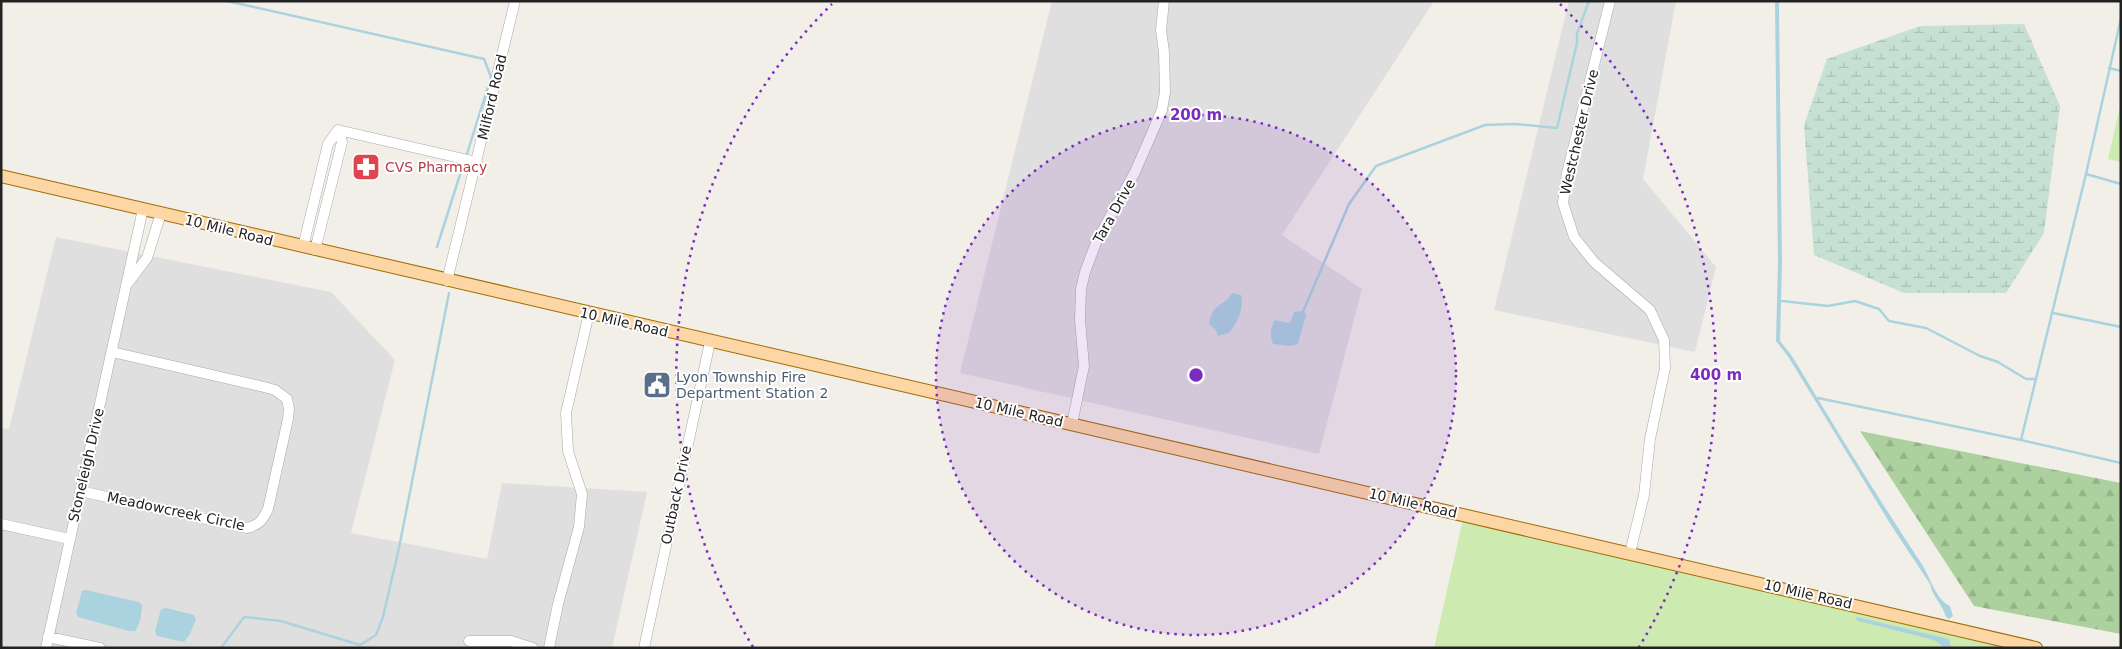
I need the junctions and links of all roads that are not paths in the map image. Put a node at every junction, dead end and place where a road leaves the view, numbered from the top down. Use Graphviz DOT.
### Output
graph roads {
  1 [pos="515,1"];
  2 [pos="1164,1"];
  3 [pos="1610,1"];
  4 [pos="477,162"];
  5 [pos="1,176"];
  6 [pos="142,209"];
  7 [pos="161,213"];
  8 [pos="309,249"];
  9 [pos="447,281"];
  10 [pos="127,283"];
  11 [pos="589,313"];
  12 [pos="710,342"];
  13 [pos="112,352"];
  14 [pos="1072,424"];
  15 [pos="80,491"];
  16 [pos="1,524"];
  17 [pos="69,539"];
  18 [pos="1630,553"];
  19 [pos="468,641"];
  20 [pos="47,642"];
  21 [pos="100,648"];
  22 [pos="533,648"];
  23 [pos="549,648"];
  24 [pos="644,648"];
  25 [pos="2036,648"];
  1 -- 4 [label="street, Milford Road"];
  2 -- 14 [label="street, Tara Drive"];
  3 -- 18 [label="street, Westchester Drive"];
  4 -- 8 [label="street"];
  4 -- 9 [label="street, Milford Road"];
  5 -- 6 [label="main road, 10 Mile Road"];
  6 -- 7 [label="main road, 10 Mile Road"];
  6 -- 10 [label="street, Stoneleigh Drive"];
  7 -- 8 [label="main road, 10 Mile Road"];
  7 -- 10 [label="street, Stoneleigh Drive"];
  8 -- 9 [label="main road, 10 Mile Road"];
  9 -- 11 [label="main road, 10 Mile Road"];
  10 -- 13 [label="street, Stoneleigh Drive"];
  11 -- 12 [label="main road, 10 Mile Road"];
  11 -- 23 [label="street"];
  12 -- 14 [label="main road, 10 Mile Road"];
  12 -- 24 [label="street, Outback Drive"];
  13 -- 15 [label="street, Stoneleigh Drive"];
  13 -- 15 [label="street, Meadowcreek Circle"];
  14 -- 18 [label="main road, 10 Mile Road"];
  15 -- 17 [label="street, Stoneleigh Drive"];
  16 -- 17 [label="street"];
  17 -- 20 [label="street, Stoneleigh Drive"];
  18 -- 25 [label="main road, 10 Mile Road"];
  19 -- 22 [label="street"];
  20 -- 21 [label="street"];
}
